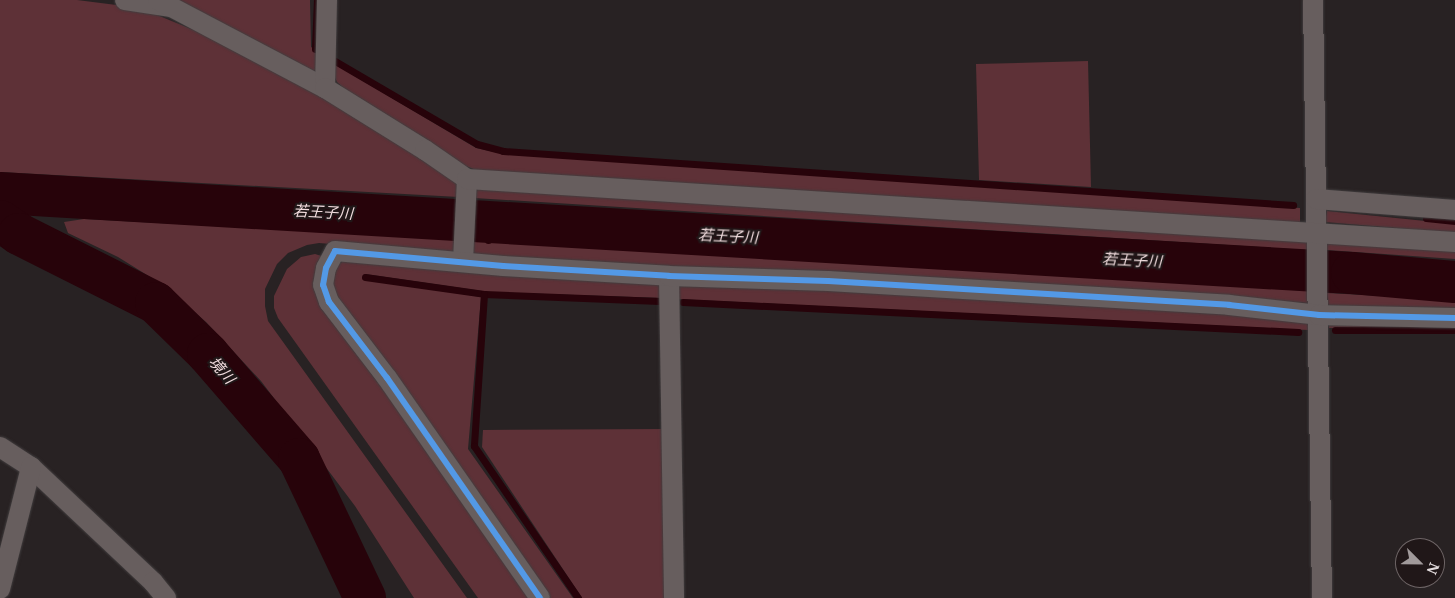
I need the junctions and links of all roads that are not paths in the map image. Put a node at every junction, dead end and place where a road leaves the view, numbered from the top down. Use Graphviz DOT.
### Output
graph roads {
  1 [pos="125,0"];
  2 [pos="327,0"];
  3 [pos="1313,0"];
  4 [pos="164,3"];
  5 [pos="325,88"];
  6 [pos="467,186"];
  7 [pos="1316,199"];
  8 [pos="1455,210"];
  9 [pos="1317,232"];
  10 [pos="1455,242"];
  11 [pos="463,262"];
  12 [pos="669,276"];
  13 [pos="1319,315"];
  14 [pos="1455,318"];
  15 [pos="0,447"];
  16 [pos="31,467"];
  17 [pos="0,589"];
  18 [pos="166,598"];
  19 [pos="540,598"];
  20 [pos="674,598"];
  21 [pos="1322,598"];
  1 -- 4 [label="street"];
  2 -- 5 [label="street"];
  3 -- 7 [label="street"];
  4 -- 5 [label="street"];
  5 -- 6 [label="street"];
  6 -- 9 [label="street"];
  6 -- 11 [label="street"];
  7 -- 8 [label="street"];
  7 -- 9 [label="street"];
  9 -- 10 [label="street"];
  9 -- 13 [label="street"];
  11 -- 12 [label="street"];
  11 -- 19 [label="street"];
  12 -- 13 [label="street"];
  12 -- 20 [label="street"];
  13 -- 14 [label="street"];
  13 -- 21 [label="street"];
  15 -- 16 [label="street"];
  16 -- 17 [label="street"];
  16 -- 18 [label="street"];
}
